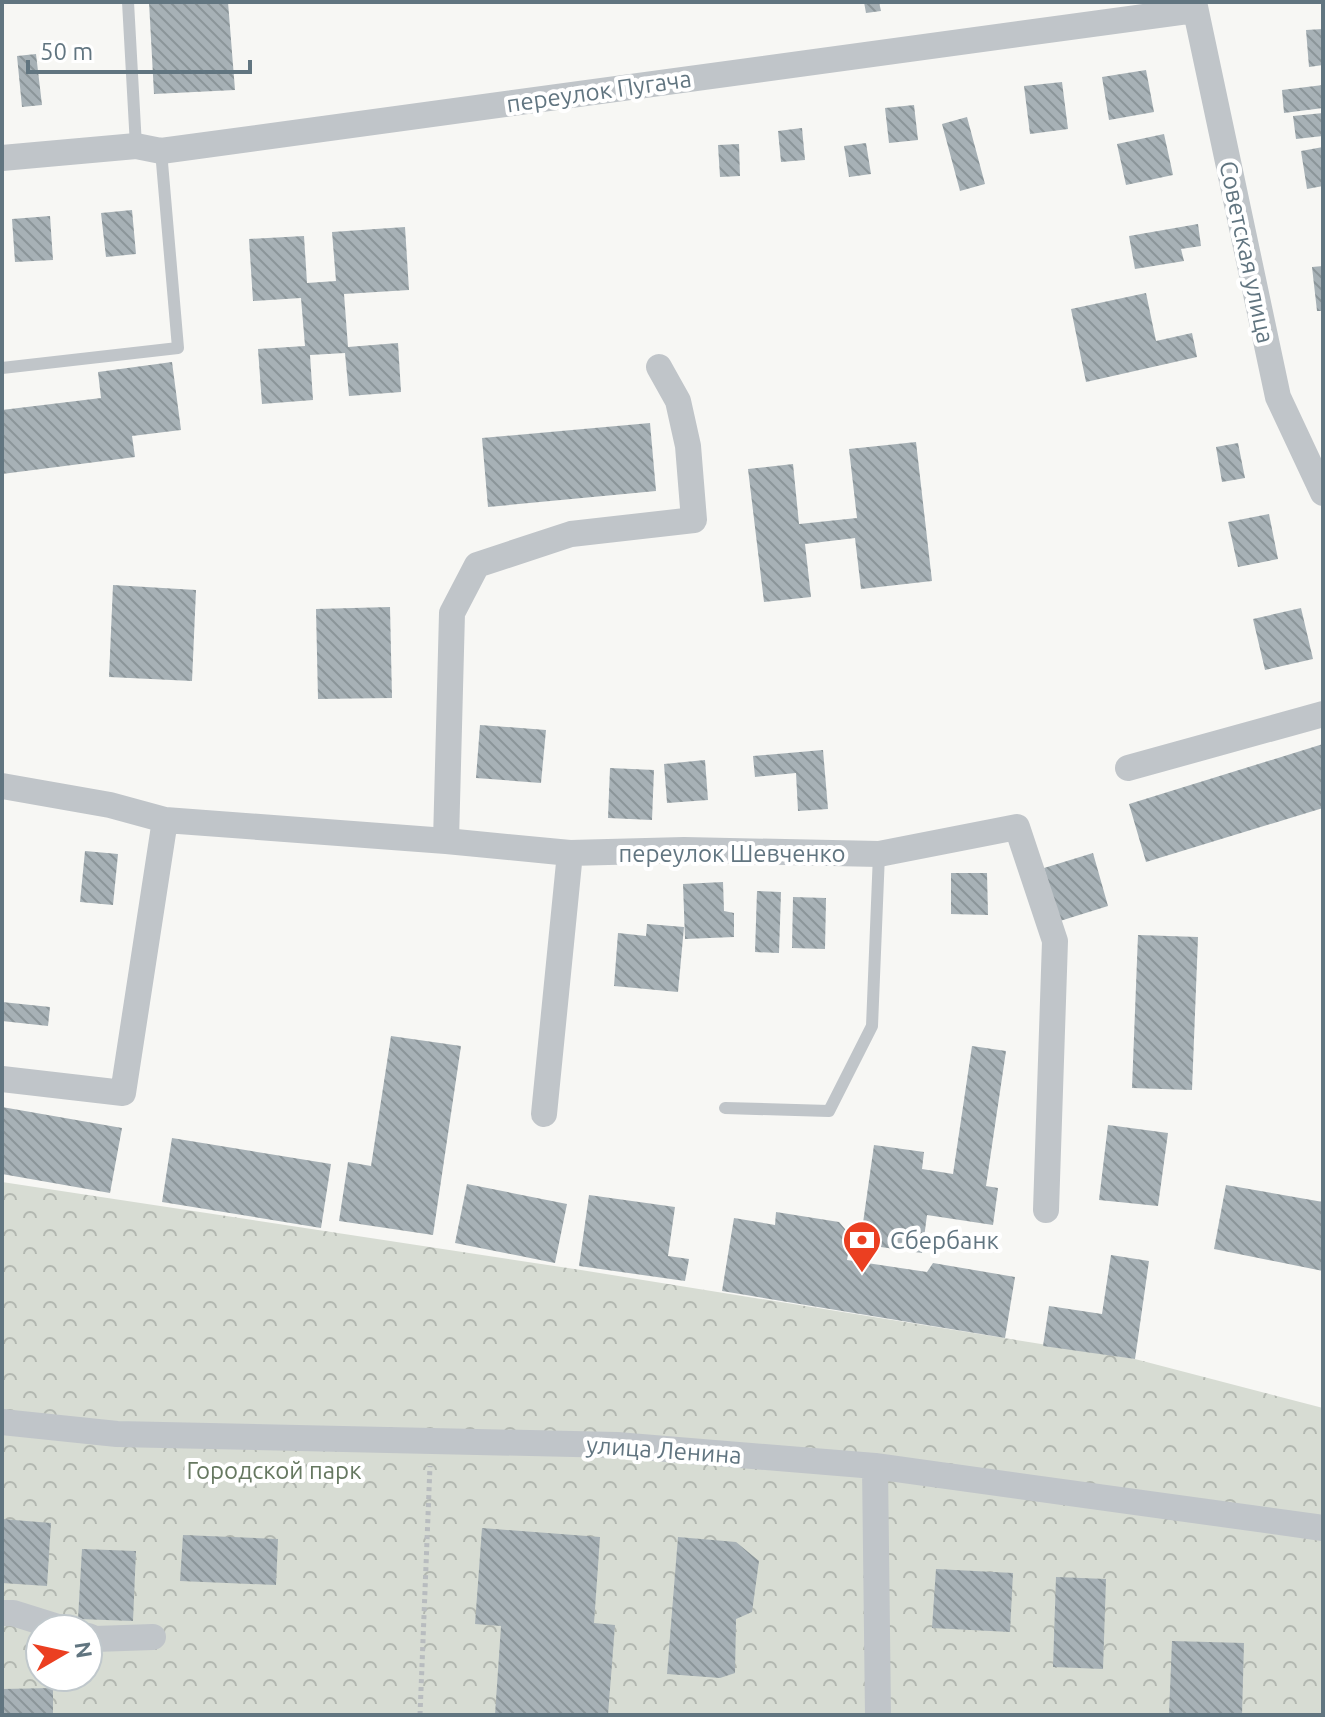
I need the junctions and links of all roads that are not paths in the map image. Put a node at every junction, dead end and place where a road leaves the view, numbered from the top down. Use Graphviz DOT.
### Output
graph roads {
  1 [pos="128,2"];
  2 [pos="1195,6"];
  3 [pos="148,148"];
  4 [pos="2,158"];
  5 [pos="659,367"];
  6 [pos="2,368"];
  7 [pos="1323,493"];
  8 [pos="1323,714"];
  9 [pos="1128,768"];
  10 [pos="2,786"];
  11 [pos="165,820"];
  12 [pos="446,841"];
  13 [pos="570,853"];
  14 [pos="879,854"];
  15 [pos="2,1079"];
  16 [pos="725,1108"];
  17 [pos="544,1114"];
  18 [pos="1046,1210"];
  19 [pos="2,1422"];
  20 [pos="875,1466"];
  21 [pos="1323,1528"];
  22 [pos="2,1613"];
  23 [pos="24,1616"];
  24 [pos="153,1637"];
  25 [pos="104,1639"];
  26 [pos="878,1715"];
  1 -- 3 [label="lane"];
  2 -- 3 [label="street, переулок Пугача"];
  2 -- 7 [label="street, Советская улица"];
  3 -- 4 [label="street, переулок Пугача"];
  3 -- 6 [label="lane"];
  5 -- 12 [label="street"];
  8 -- 9 [label="street"];
  10 -- 11 [label="street, переулок Шевченко"];
  11 -- 12 [label="street, переулок Шевченко"];
  11 -- 15 [label="street"];
  12 -- 13 [label="street, переулок Шевченко"];
  13 -- 14 [label="street, переулок Шевченко"];
  13 -- 17 [label="street"];
  14 -- 16 [label="lane"];
  14 -- 18 [label="street, переулок Шевченко"];
  19 -- 20 [label="street, улица Ленина"];
  20 -- 21 [label="street, улица Ленина"];
  20 -- 26 [label="street"];
  22 -- 23 [label="street"];
  24 -- 25 [label="street"];
}
